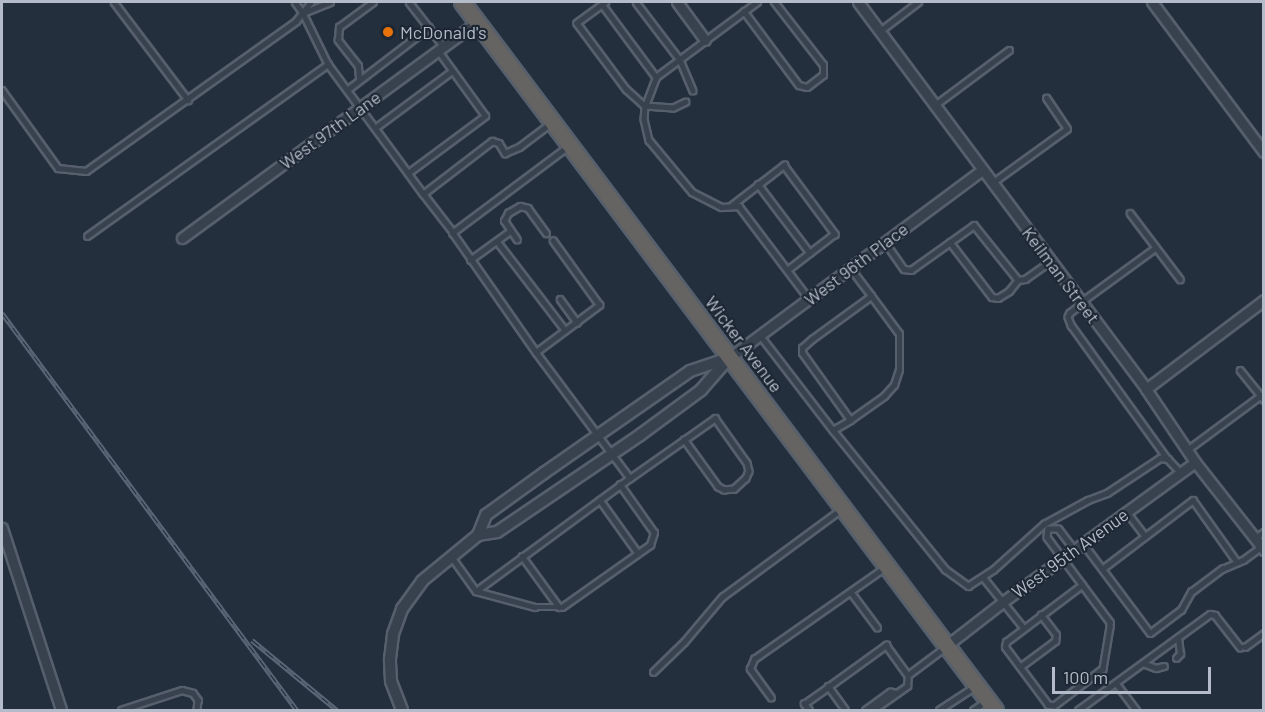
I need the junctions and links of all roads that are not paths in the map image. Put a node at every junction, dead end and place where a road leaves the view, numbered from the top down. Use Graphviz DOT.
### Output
graph roads {
  1 [pos="114,2"];
  2 [pos="294,2"];
  3 [pos="311,2"];
  4 [pos="330,2"];
  5 [pos="373,2"];
  6 [pos="409,2"];
  7 [pos="462,2"];
  8 [pos="636,2"];
  9 [pos="677,2"];
  10 [pos="757,2"];
  11 [pos="774,2"];
  12 [pos="858,2"];
  13 [pos="918,2"];
  14 [pos="604,3"];
  15 [pos="1158,4"];
  16 [pos="744,11"];
  17 [pos="303,13"];
  18 [pos="477,22"];
  19 [pos="429,27"];
  20 [pos="880,31"];
  21 [pos="705,40"];
  22 [pos="441,49"];
  23 [pos="1009,50"];
  24 [pos="680,60"];
  25 [pos="328,64"];
  26 [pos="452,71"];
  27 [pos="656,77"];
  28 [pos="359,78"];
  29 [pos="2,90"];
  30 [pos="346,90"];
  31 [pos="693,90"];
  32 [pos="1046,98"];
  33 [pos="188,100"];
  34 [pos="686,102"];
  35 [pos="935,105"];
  36 [pos="645,106"];
  37 [pos="360,108"];
  38 [pos="552,122"];
  39 [pos="375,128"];
  40 [pos="570,145"];
  41 [pos="1263,152"];
  42 [pos="982,170"];
  43 [pos="408,173"];
  44 [pos="992,183"];
  45 [pos="758,184"];
  46 [pos="423,194"];
  47 [pos="732,205"];
  48 [pos="1130,213"];
  49 [pos="510,231"];
  50 [pos="453,233"];
  51 [pos="546,233"];
  52 [pos="87,236"];
  53 [pos="182,238"];
  54 [pos="518,240"];
  55 [pos="496,241"];
  56 [pos="552,241"];
  57 [pos="885,242"];
  58 [pos="950,242"];
  59 [pos="1155,248"];
  60 [pos="810,253"];
  61 [pos="470,260"];
  62 [pos="1051,261"];
  63 [pos="850,268"];
  64 [pos="788,270"];
  65 [pos="1180,279"];
  66 [pos="1018,280"];
  67 [pos="871,296"];
  68 [pos="560,299"];
  69 [pos="809,299"];
  70 [pos="1263,300"];
  71 [pos="1081,303"];
  72 [pos="577,322"];
  73 [pos="565,330"];
  74 [pos="760,335"];
  75 [pos="536,352"];
  76 [pos="729,358"];
  77 [pos="1240,369"];
  78 [pos="1146,389"];
  79 [pos="1262,398"];
  80 [pos="850,420"];
  81 [pos="833,430"];
  82 [pos="598,435"];
  83 [pos="684,440"];
  84 [pos="1187,450"];
  85 [pos="612,453"];
  86 [pos="1168,459"];
  87 [pos="1195,462"];
  88 [pos="1181,472"];
  89 [pos="630,478"];
  90 [pos="620,485"];
  91 [pos="600,500"];
  92 [pos="843,508"];
  93 [pos="1127,511"];
  94 [pos="1044,524"];
  95 [pos="2,528"];
  96 [pos="1048,529"];
  97 [pos="1263,532"];
  98 [pos="478,535"];
  99 [pos="1146,536"];
  100 [pos="1255,538"];
  101 [pos="1083,543"];
  102 [pos="1262,548"];
  103 [pos="1074,550"];
  104 [pos="638,553"];
  105 [pos="450,555"];
  106 [pos="522,556"];
  107 [pos="1062,558"];
  108 [pos="1237,562"];
  109 [pos="887,567"];
  110 [pos="1102,569"];
  111 [pos="983,577"];
  112 [pos="1082,585"];
  113 [pos="476,591"];
  114 [pos="851,592"];
  115 [pos="1004,601"];
  116 [pos="559,607"];
  117 [pos="1041,615"];
  118 [pos="877,627"];
  119 [pos="1023,627"];
  120 [pos="1263,633"];
  121 [pos="1178,638"];
  122 [pos="946,646"];
  123 [pos="1176,658"];
  124 [pos="1143,663"];
  125 [pos="1164,666"];
  126 [pos="1020,667"];
  127 [pos="653,672"];
  128 [pos="908,675"];
  129 [pos="1116,683"];
  130 [pos="976,686"];
  131 [pos="828,687"];
  132 [pos="897,693"];
  133 [pos="771,698"];
  134 [pos="1088,704"];
  135 [pos="991,705"];
  136 [pos="61,711"];
  137 [pos="121,711"];
  138 [pos="197,711"];
  139 [pos="402,711"];
  140 [pos="809,711"];
  141 [pos="845,711"];
  142 [pos="865,711"];
  143 [pos="873,711"];
  144 [pos="939,711"];
  145 [pos="973,711"];
  146 [pos="1078,711"];
  147 [pos="1092,711"];
  148 [pos="1136,711"];
  1 -- 33 [label="lane"];
  2 -- 17 [label="lane"];
  3 -- 17 [label="lane"];
  4 -- 17 [label="lane"];
  5 -- 28 [label="lane"];
  6 -- 19 [label="lane"];
  7 -- 18 [label="highway, Wicker Avenue"];
  8 -- 24 [label="lane"];
  9 -- 21 [label="street"];
  10 -- 16 [label="lane"];
  11 -- 16 [label="lane"];
  12 -- 20 [label="street, Keilman Street"];
  13 -- 20 [label="lane"];
  14 -- 27 [label="lane"];
  14 -- 36 [label="lane"];
  15 -- 41 [label="street"];
  16 -- 21 [label="lane"];
  17 -- 25 [label="lane"];
  17 -- 33 [label="lane"];
  18 -- 22 [label="street, West 97th Lane"];
  18 -- 38 [label="highway, Wicker Avenue"];
  19 -- 22 [label="lane"];
  19 -- 28 [label="lane"];
  20 -- 35 [label="street, Keilman Street"];
  21 -- 24 [label="lane"];
  22 -- 26 [label="lane"];
  22 -- 37 [label="street, West 97th Lane"];
  23 -- 35 [label="lane"];
  24 -- 27 [label="lane"];
  24 -- 31 [label="lane"];
  25 -- 30 [label="lane"];
  25 -- 52 [label="lane"];
  26 -- 39 [label="lane"];
  26 -- 43 [label="lane"];
  27 -- 36 [label="lane"];
  28 -- 30 [label="lane"];
  29 -- 33 [label="lane"];
  30 -- 37 [label="lane"];
  32 -- 44 [label="lane"];
  34 -- 36 [label="lane"];
  35 -- 42 [label="street, Keilman Street"];
  36 -- 47 [label="lane"];
  37 -- 39 [label="lane"];
  37 -- 53 [label="street, West 97th Lane"];
  38 -- 40 [label="highway, Wicker Avenue"];
  38 -- 46 [label="lane"];
  39 -- 43 [label="lane"];
  40 -- 50 [label="lane"];
  40 -- 76 [label="highway, Wicker Avenue"];
  42 -- 44 [label="street, Keilman Street"];
  42 -- 57 [label="street, West 96th Place"];
  43 -- 46 [label="lane"];
  44 -- 62 [label="street, Keilman Street"];
  45 -- 47 [label="lane"];
  45 -- 60 [label="lane"];
  45 -- 60 [label="lane"];
  46 -- 50 [label="lane"];
  47 -- 64 [label="lane"];
  48 -- 59 [label="lane"];
  49 -- 51 [label="lane"];
  49 -- 54 [label="lane"];
  49 -- 55 [label="lane"];
  50 -- 61 [label="lane"];
  55 -- 61 [label="lane"];
  55 -- 73 [label="lane"];
  56 -- 72 [label="lane"];
  57 -- 58 [label="lane"];
  57 -- 63 [label="street, West 96th Place"];
  58 -- 66 [label="lane"];
  58 -- 66 [label="lane"];
  59 -- 65 [label="lane"];
  59 -- 71 [label="lane"];
  60 -- 64 [label="lane"];
  61 -- 75 [label="lane"];
  62 -- 66 [label="lane"];
  62 -- 71 [label="street, Keilman Street"];
  63 -- 67 [label="lane"];
  63 -- 69 [label="street, West 96th Place"];
  64 -- 69 [label="lane"];
  67 -- 80 [label="lane"];
  67 -- 80 [label="lane"];
  68 -- 72 [label="lane"];
  69 -- 74 [label="street, West 96th Place"];
  70 -- 78 [label="street"];
  71 -- 78 [label="street, Keilman Street"];
  71 -- 86 [label="lane"];
  72 -- 73 [label="lane"];
  73 -- 75 [label="lane"];
  74 -- 76 [label="street, West 96th Place"];
  74 -- 81 [label="lane"];
  75 -- 82 [label="lane"];
  76 -- 82 [label="street, West 96th Place"];
  76 -- 85 [label="street, West 96th Place"];
  76 -- 92 [label="highway, Wicker Avenue"];
  77 -- 79 [label="lane"];
  78 -- 84 [label="street, Keilman Street"];
  79 -- 84 [label="lane"];
  80 -- 81 [label="lane"];
  81 -- 111 [label="lane"];
  82 -- 85 [label="lane"];
  82 -- 98 [label="street, West 96th Place"];
  83 -- 83 [label="lane"];
  83 -- 89 [label="lane"];
  84 -- 87 [label="street, Keilman Street"];
  85 -- 89 [label="lane"];
  85 -- 98 [label="street, West 96th Place"];
  86 -- 88 [label="lane"];
  86 -- 94 [label="lane"];
  87 -- 88 [label="street, West 95th Avenue"];
  87 -- 100 [label="street, Keilman Street"];
  88 -- 93 [label="street, West 95th Avenue"];
  89 -- 90 [label="lane"];
  90 -- 91 [label="lane"];
  90 -- 104 [label="lane"];
  91 -- 104 [label="lane"];
  91 -- 106 [label="lane"];
  92 -- 109 [label="highway, Wicker Avenue"];
  92 -- 127 [label="lane"];
  93 -- 99 [label="lane"];
  93 -- 101 [label="street, West 95th Avenue"];
  94 -- 96 [label="lane"];
  94 -- 111 [label="lane"];
  95 -- 136 [label="street"];
  96 -- 103 [label="lane"];
  96 -- 107 [label="lane"];
  97 -- 100 [label="lane"];
  98 -- 105 [label="street, West 96th Place"];
  99 -- 108 [label="lane"];
  99 -- 110 [label="lane"];
  100 -- 102 [label="street, Keilman Street"];
  101 -- 103 [label="street, West 95th Avenue"];
  101 -- 110 [label="lane"];
  102 -- 108 [label="lane"];
  103 -- 107 [label="street, West 95th Avenue"];
  104 -- 116 [label="lane"];
  105 -- 113 [label="lane"];
  105 -- 139 [label="street, West 96th Place"];
  106 -- 113 [label="lane"];
  106 -- 116 [label="lane"];
  107 -- 112 [label="lane"];
  107 -- 115 [label="street, West 95th Avenue"];
  108 -- 110 [label="lane"];
  109 -- 114 [label="lane"];
  109 -- 122 [label="highway, Wicker Avenue"];
  111 -- 115 [label="lane"];
  112 -- 117 [label="lane"];
  112 -- 126 [label="lane"];
  113 -- 116 [label="lane"];
  114 -- 118 [label="lane"];
  114 -- 133 [label="lane"];
  115 -- 119 [label="lane"];
  115 -- 122 [label="street, West 95th Avenue"];
  117 -- 119 [label="lane"];
  117 -- 126 [label="lane"];
  119 -- 126 [label="lane"];
  120 -- 121 [label="lane"];
  121 -- 123 [label="lane"];
  121 -- 124 [label="lane"];
  122 -- 128 [label="lane"];
  122 -- 130 [label="highway, Wicker Avenue"];
  124 -- 125 [label="lane"];
  124 -- 129 [label="lane"];
  128 -- 131 [label="lane"];
  128 -- 132 [label="lane"];
  129 -- 134 [label="lane"];
  129 -- 148 [label="lane"];
  130 -- 135 [label="highway, Wicker Avenue"];
  130 -- 144 [label="lane"];
  131 -- 140 [label="lane"];
  131 -- 141 [label="lane"];
  132 -- 142 [label="lane"];
  132 -- 143 [label="lane"];
  134 -- 146 [label="lane"];
  134 -- 147 [label="lane"];
  135 -- 145 [label="lane"];
  137 -- 138 [label="lane"];
}
